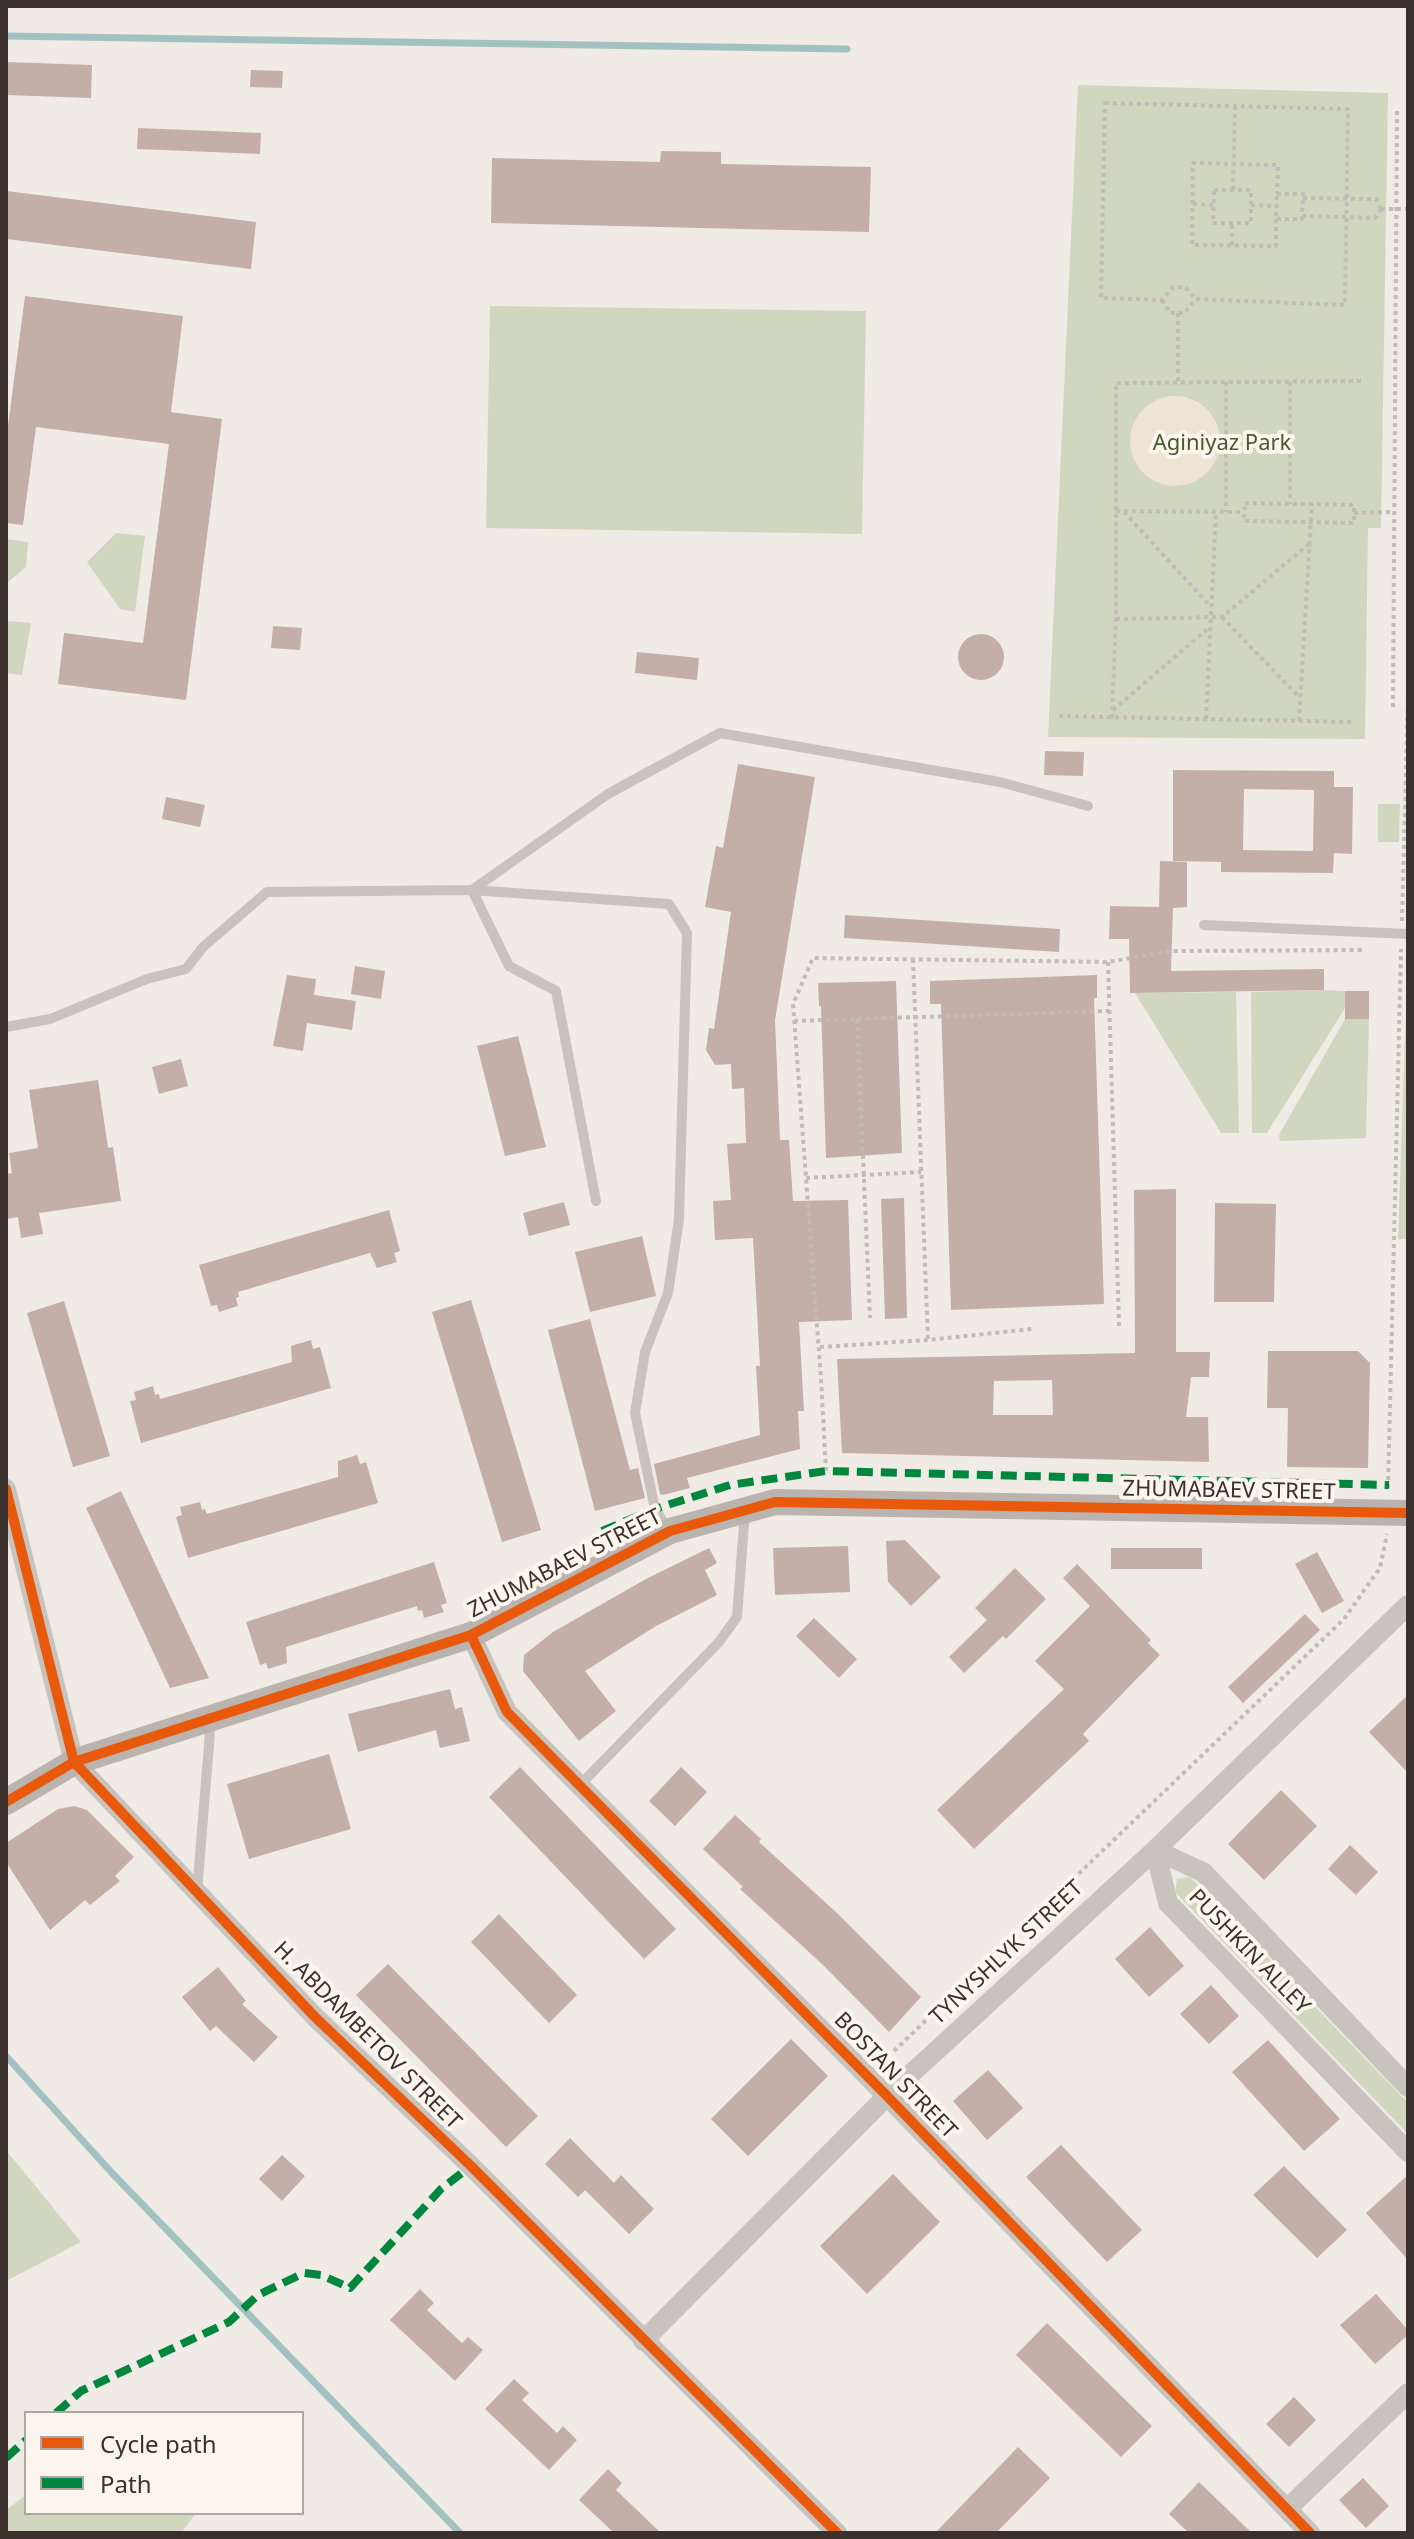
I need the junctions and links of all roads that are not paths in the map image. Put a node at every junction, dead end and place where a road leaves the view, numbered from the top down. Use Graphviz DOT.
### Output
graph roads {
  1 [pos="1088,806"];
  2 [pos="472,890"];
  3 [pos="1204,925"];
  4 [pos="1405,934"];
  5 [pos="6,1027"];
  6 [pos="596,1201"];
  7 [pos="6,1489"];
  8 [pos="1398,1505"];
  9 [pos="745,1508"];
  10 [pos="670,1531"];
  11 [pos="1408,1605"];
  12 [pos="471,1635"];
  13 [pos="211,1718"];
  14 [pos="74,1762"];
  15 [pos="580,1785"];
  16 [pos="6,1802"];
  17 [pos="1155,1850"];
  18 [pos="197,1892"];
  19 [pos="1408,2087"];
  20 [pos="887,2096"];
  21 [pos="1408,2152"];
  22 [pos="643,2341"];
  23 [pos="1408,2393"];
  24 [pos="1287,2509"];
  25 [pos="837,2533"];
  26 [pos="1310,2533"];
  1 -- 2 [label="lane"];
  2 -- 5 [label="lane"];
  2 -- 6 [label="lane"];
  2 -- 10 [label="lane"];
  3 -- 4 [label="lane"];
  7 -- 14 [label="street, H. ABDAMBETOV STREET"];
  8 -- 9 [label="street, ZHUMABAEV STREET"];
  9 -- 10 [label="street, ZHUMABAEV STREET"];
  9 -- 15 [label="lane"];
  10 -- 12 [label="street, ZHUMABAEV STREET"];
  11 -- 17 [label="street, TYNYSHLYK STREET"];
  12 -- 13 [label="street, ZHUMABAEV STREET"];
  12 -- 15 [label="street, BOSTAN STREET"];
  13 -- 14 [label="street, ZHUMABAEV STREET"];
  13 -- 18 [label="lane"];
  14 -- 16 [label="street, ZHUMABAEV STREET"];
  14 -- 18 [label="street, H. ABDAMBETOV STREET"];
  15 -- 20 [label="street, BOSTAN STREET"];
  17 -- 19 [label="street, PUSHKIN ALLEY"];
  17 -- 20 [label="street, TYNYSHLYK STREET"];
  17 -- 21 [label="street, PUSHKIN ALLEY"];
  18 -- 22 [label="street, H. ABDAMBETOV STREET"];
  20 -- 22 [label="street, TYNYSHLYK STREET"];
  20 -- 24 [label="street, BOSTAN STREET"];
  22 -- 25 [label="street, H. ABDAMBETOV STREET"];
  23 -- 24 [label="street"];
  24 -- 26 [label="street, BOSTAN STREET"];
}
